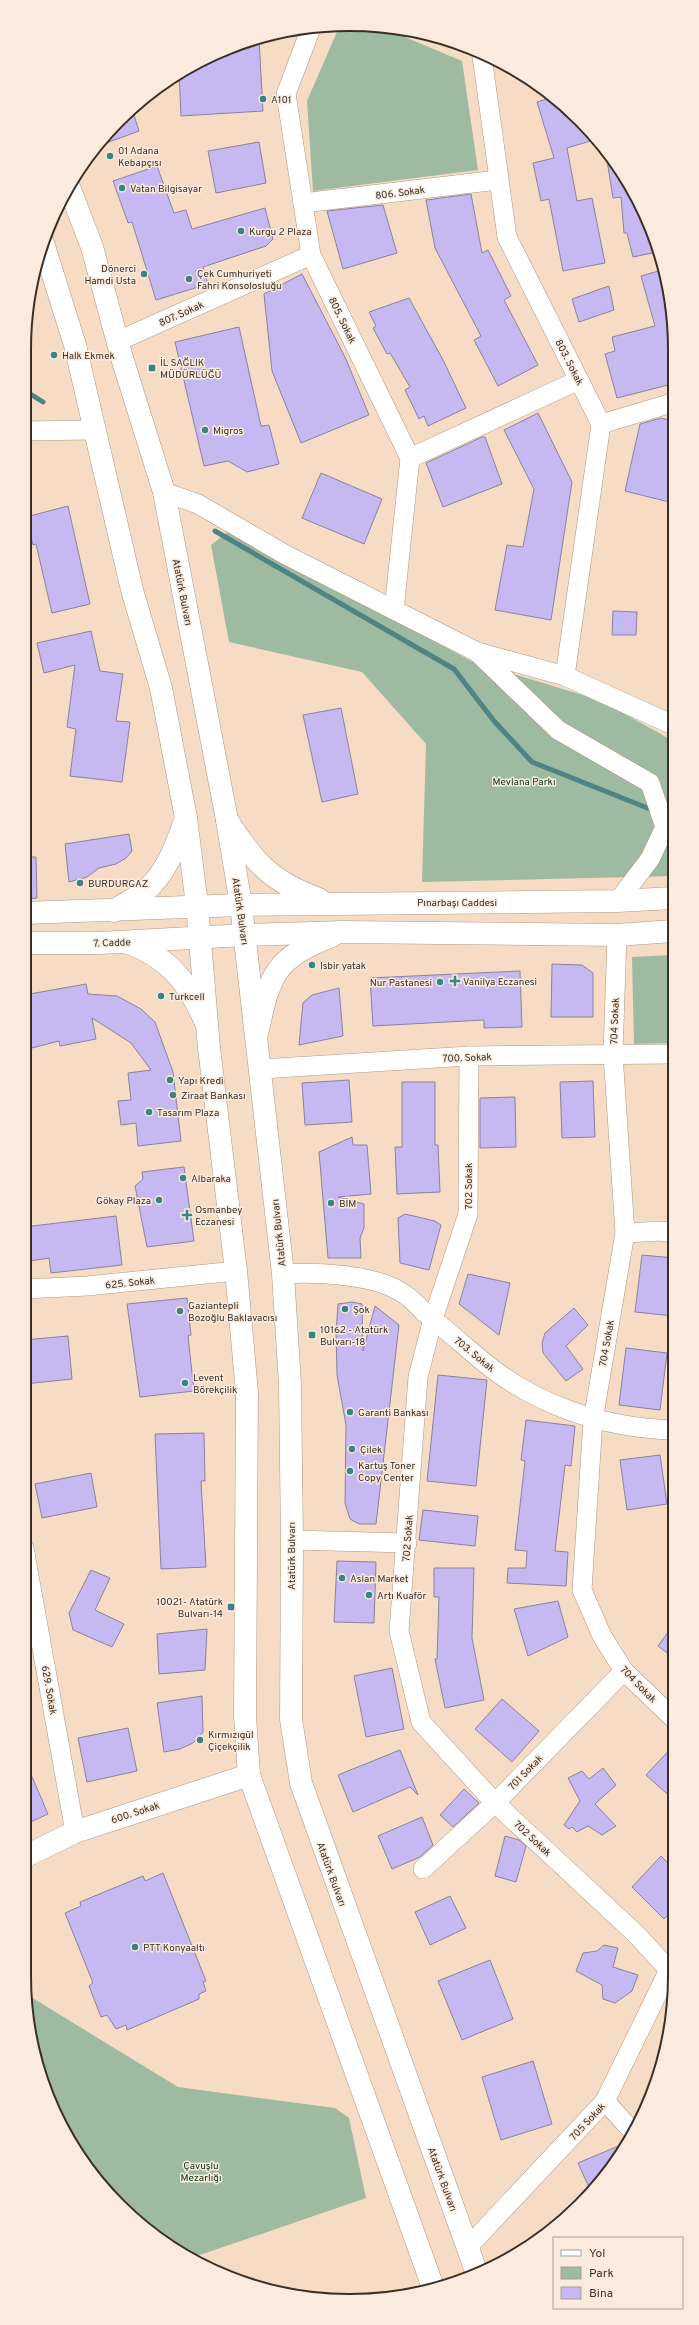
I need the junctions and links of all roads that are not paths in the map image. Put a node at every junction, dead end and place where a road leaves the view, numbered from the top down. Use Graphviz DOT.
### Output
graph roads {
  1 [pos="309,34"];
  2 [pos="483,60"];
  3 [pos="498,180"];
  4 [pos="72,194"];
  5 [pos="303,203"];
  6 [pos="46,253"];
  7 [pos="311,255"];
  8 [pos="118,341"];
  9 [pos="579,380"];
  10 [pos="668,404"];
  11 [pos="601,424"];
  12 [pos="93,430"];
  13 [pos="31,431"];
  14 [pos="410,458"];
  15 [pos="164,492"];
  16 [pos="394,610"];
  17 [pos="477,652"];
  18 [pos="565,676"];
  19 [pos="668,723"];
  20 [pos="186,818"];
  21 [pos="227,820"];
  22 [pos="668,898"];
  23 [pos="618,902"];
  24 [pos="329,903"];
  25 [pos="197,905"];
  26 [pos="241,905"];
  27 [pos="114,911"];
  28 [pos="31,913"];
  29 [pos="668,931"];
  30 [pos="344,932"];
  31 [pos="245,935"];
  32 [pos="617,935"];
  33 [pos="200,938"];
  34 [pos="126,942"];
  35 [pos="31,943"];
  36 [pos="207,1025"];
  37 [pos="257,1034"];
  38 [pos="613,1054"];
  39 [pos="668,1054"];
  40 [pos="469,1056"];
  41 [pos="261,1069"];
  42 [pos="668,1232"];
  43 [pos="625,1233"];
  44 [pos="236,1271"];
  45 [pos="283,1274"];
  46 [pos="31,1289"];
  47 [pos="433,1319"];
  48 [pos="593,1420"];
  49 [pos="668,1430"];
  50 [pos="292,1540"];
  51 [pos="407,1543"];
  52 [pos="31,1587"];
  53 [pos="624,1671"];
  54 [pos="668,1711"];
  55 [pos="249,1775"];
  56 [pos="495,1803"];
  57 [pos="75,1832"];
  58 [pos="31,1854"];
  59 [pos="422,1869"];
  60 [pos="668,1967"];
  61 [pos="668,1979"];
  62 [pos="605,2101"];
  63 [pos="629,2128"];
  64 [pos="468,2247"];
  65 [pos="475,2268"];
  66 [pos="432,2283"];
  1 -- 5 [label="street, 805. Sokak"];
  2 -- 3 [label="street, 803. Sokak"];
  3 -- 5 [label="street, 806. Sokak"];
  3 -- 9 [label="street, 803. Sokak"];
  4 -- 8 [label="main road, Atatürk Bulvarı"];
  5 -- 7 [label="street, 805. Sokak"];
  6 -- 12 [label="main road"];
  7 -- 8 [label="street, 807. Sokak"];
  7 -- 14 [label="street, 805. Sokak"];
  8 -- 15 [label="main road, Atatürk Bulvarı"];
  9 -- 11 [label="street, 803. Sokak"];
  9 -- 14 [label="street"];
  10 -- 11 [label="street"];
  11 -- 18 [label="street"];
  12 -- 13 [label="street"];
  12 -- 20 [label="main road"];
  14 -- 16 [label="street"];
  15 -- 16 [label="street"];
  15 -- 21 [label="main road, Atatürk Bulvarı"];
  16 -- 17 [label="street"];
  17 -- 18 [label="street"];
  17 -- 23 [label="street"];
  18 -- 19 [label="street"];
  20 -- 25 [label="main road"];
  20 -- 27 [label="main road"];
  21 -- 24 [label="main road"];
  21 -- 26 [label="main road, Atatürk Bulvarı"];
  22 -- 23 [label="main road, Pınarbaşı Caddesi"];
  23 -- 24 [label="main road, Pınarbaşı Caddesi"];
  24 -- 26 [label="main road, Pınarbaşı Caddesi"];
  25 -- 26 [label="main road, Pınarbaşı Caddesi"];
  25 -- 27 [label="main road"];
  25 -- 33 [label="main road"];
  26 -- 31 [label="main road, Atatürk Bulvarı"];
  27 -- 28 [label="main road"];
  29 -- 32 [label="main road"];
  30 -- 31 [label="main road"];
  30 -- 32 [label="main road"];
  30 -- 37 [label="main road"];
  31 -- 33 [label="main road, 7. Cadde"];
  31 -- 37 [label="main road, Atatürk Bulvarı"];
  32 -- 38 [label="street, 704 Sokak"];
  33 -- 34 [label="main road, 7. Cadde"];
  33 -- 36 [label="main road"];
  34 -- 35 [label="main road, 7. Cadde"];
  34 -- 36 [label="main road"];
  36 -- 44 [label="main road"];
  37 -- 41 [label="main road, Atatürk Bulvarı"];
  38 -- 39 [label="street, 700. Sokak"];
  38 -- 40 [label="street, 700. Sokak"];
  38 -- 43 [label="street, 704 Sokak"];
  40 -- 41 [label="street, 700. Sokak"];
  40 -- 47 [label="street, 702 Sokak"];
  41 -- 45 [label="main road, Atatürk Bulvarı"];
  42 -- 43 [label="street"];
  43 -- 48 [label="street, 704 Sokak"];
  44 -- 46 [label="street, 625. Sokak"];
  44 -- 55 [label="main road"];
  45 -- 47 [label="street, 703. Sokak"];
  45 -- 50 [label="main road, Atatürk Bulvarı"];
  47 -- 48 [label="street, 703. Sokak"];
  47 -- 51 [label="street, 702 Sokak"];
  48 -- 49 [label="street, 703. Sokak"];
  48 -- 53 [label="street, 704 Sokak"];
  50 -- 51 [label="street"];
  50 -- 64 [label="main road, Atatürk Bulvarı"];
  51 -- 56 [label="street, 702 Sokak"];
  52 -- 57 [label="street, 629. Sokak"];
  53 -- 54 [label="street, 704 Sokak"];
  53 -- 56 [label="street, 701 Sokak"];
  55 -- 57 [label="main road, 600. Sokak"];
  55 -- 66 [label="main road"];
  56 -- 59 [label="street, 701 Sokak"];
  56 -- 60 [label="street, 702 Sokak"];
  57 -- 58 [label="main road, 600. Sokak"];
  61 -- 62 [label="street, 705 Sokak"];
  62 -- 63 [label="street"];
  62 -- 64 [label="street, 705 Sokak"];
  64 -- 65 [label="main road, Atatürk Bulvarı"];
}
